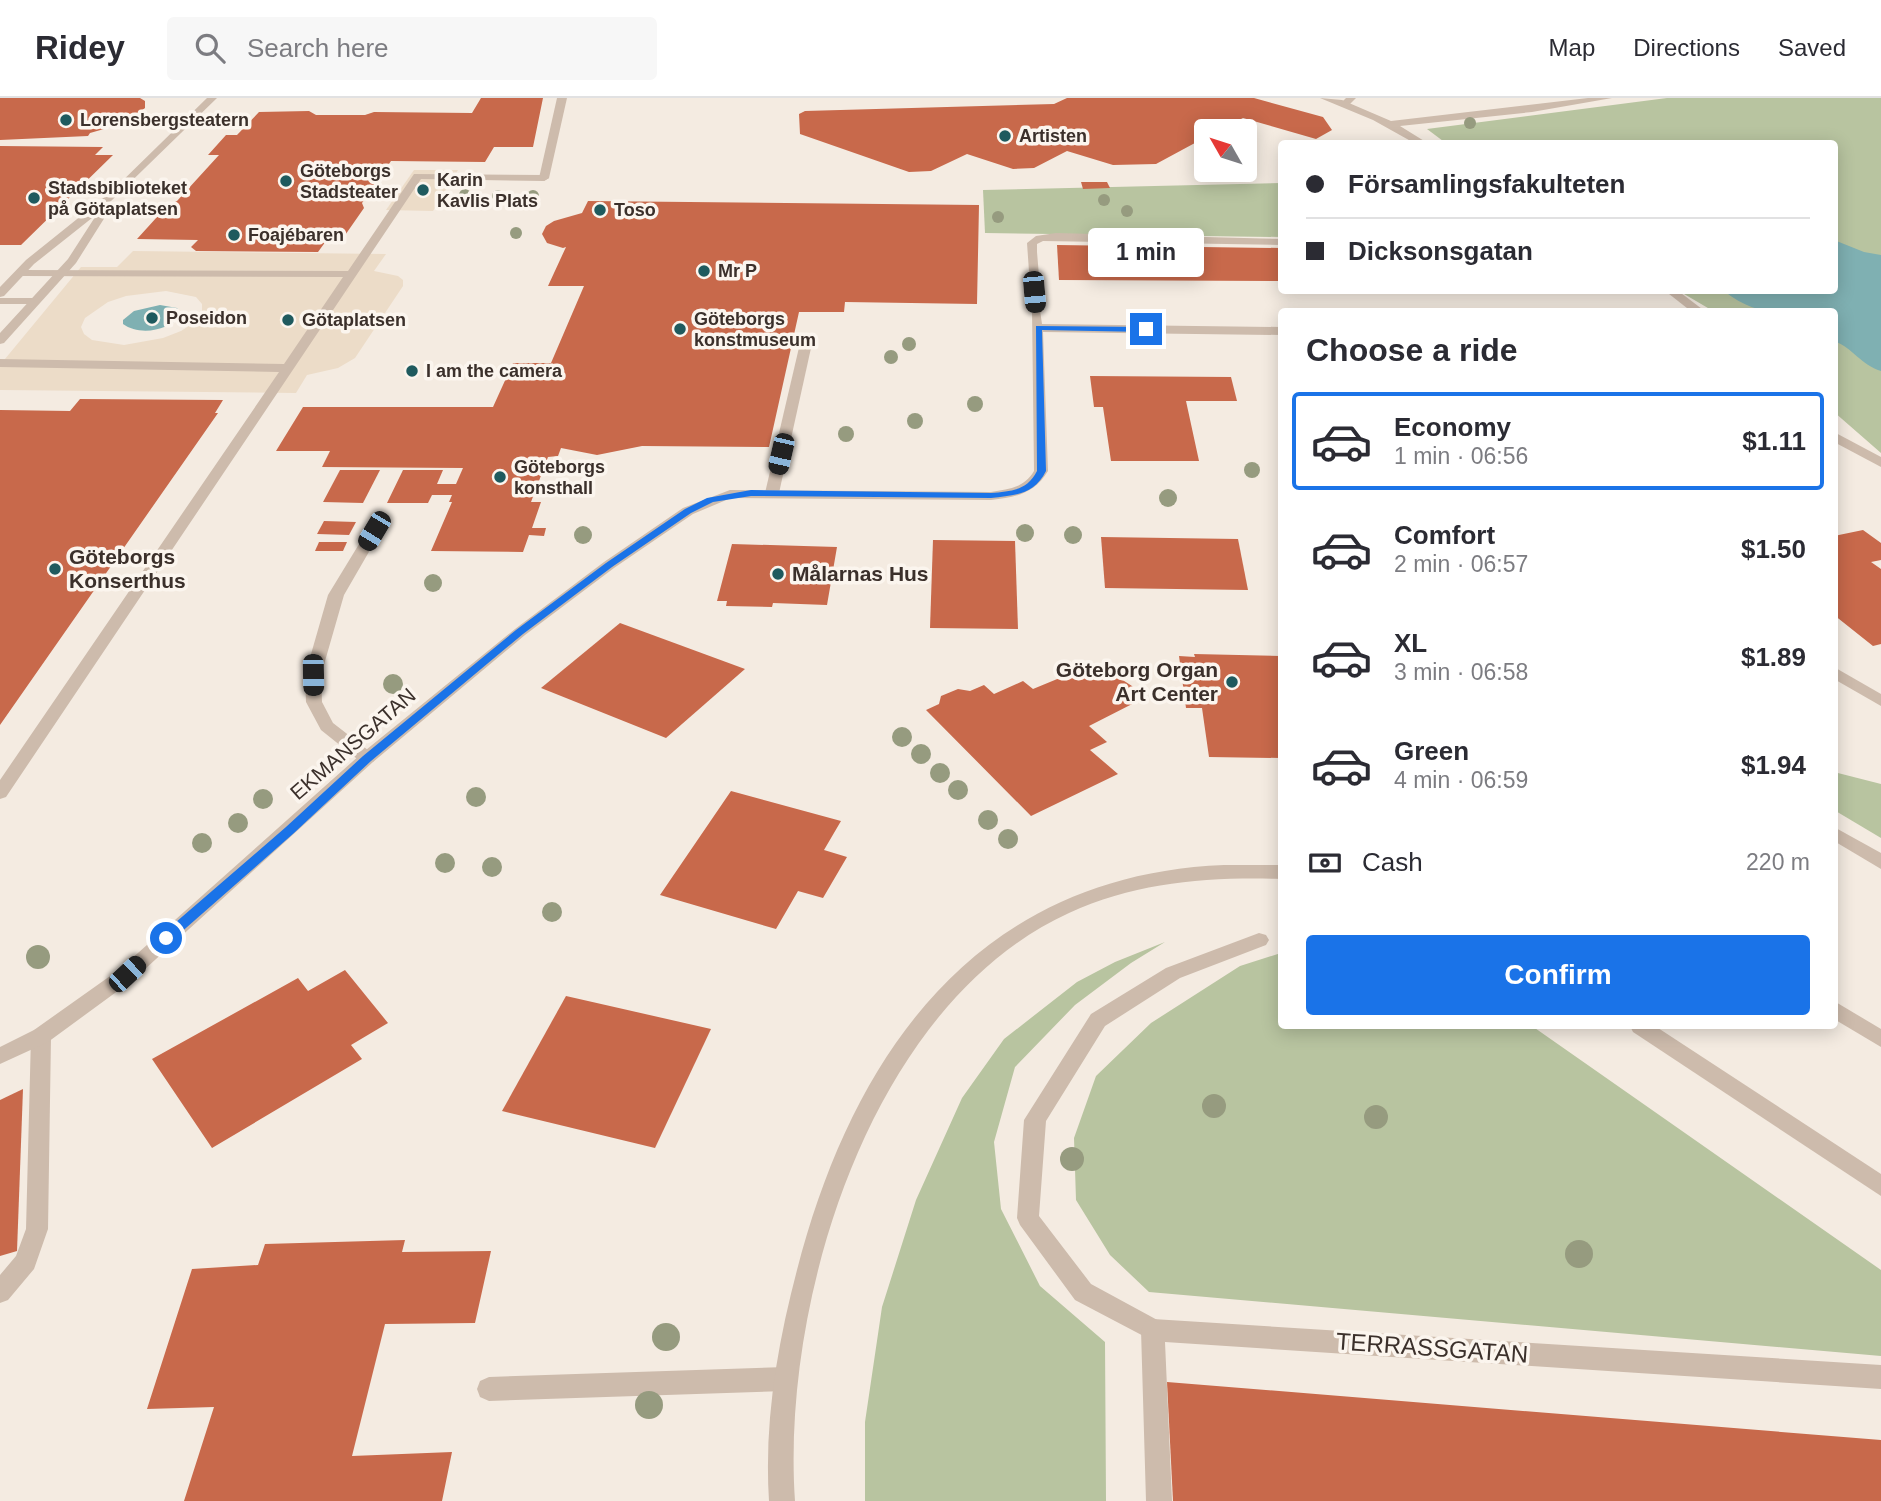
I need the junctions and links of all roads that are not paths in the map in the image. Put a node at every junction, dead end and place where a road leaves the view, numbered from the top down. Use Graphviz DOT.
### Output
graph roads {
  1 [pos="212,98"];
  2 [pos="562,98"];
  3 [pos="1325,98"];
  4 [pos="1606,98"];
  5 [pos="1348,101"];
  6 [pos="1391,124"];
  7 [pos="1417,140"];
  8 [pos="116,192"];
  9 [pos="1278,242"];
  10 [pos="21,273"];
  11 [pos="61,273"];
  12 [pos="351,274"];
  13 [pos="0,294"];
  14 [pos="1675,294"];
  15 [pos="0,301"];
  16 [pos="34,301"];
  17 [pos="1694,308"];
  18 [pos="1038,328"];
  19 [pos="1278,331"];
  20 [pos="807,339"];
  21 [pos="0,340"];
  22 [pos="0,363"];
  23 [pos="288,368"];
  24 [pos="1838,438"];
  25 [pos="1881,463"];
  26 [pos="772,493"];
  27 [pos="374,531"];
  28 [pos="1838,674"];
  29 [pos="1881,701"];
  30 [pos="367,758"];
  31 [pos="0,793"];
  32 [pos="1838,835"];
  33 [pos="1881,862"];
  34 [pos="1278,872"];
  35 [pos="1259,940"];
  36 [pos="1838,1012"];
  37 [pos="1645,1029"];
  38 [pos="41,1036"];
  39 [pos="1881,1039"];
  40 [pos="0,1056"];
  41 [pos="1881,1186"];
  42 [pos="0,1292"];
  43 [pos="1153,1330"];
  44 [pos="1881,1377"];
  45 [pos="786,1379"];
  46 [pos="489,1389"];
  47 [pos="782,1501"];
  48 [pos="1158,1501"];
  1 -- 8 [label="street"];
  2 -- 12 [label="street"];
  3 -- 5 [label="street"];
  4 -- 6 [label="street"];
  5 -- 6 [label="street"];
  6 -- 7 [label="street"];
  8 -- 10 [label="street"];
  8 -- 11 [label="street"];
  9 -- 18 [label="street"];
  10 -- 11 [label="street"];
  10 -- 13 [label="street"];
  11 -- 12 [label="street"];
  11 -- 16 [label="street"];
  12 -- 23 [label="street"];
  14 -- 17 [label="street"];
  15 -- 16 [label="street"];
  16 -- 21 [label="street"];
  18 -- 19 [label="street"];
  18 -- 26 [label="street, EKMANSGATAN"];
  20 -- 26 [label="street"];
  22 -- 23 [label="street"];
  23 -- 31 [label="street"];
  24 -- 25 [label="street"];
  26 -- 30 [label="street, EKMANSGATAN"];
  27 -- 30 [label="street"];
  28 -- 29 [label="street"];
  30 -- 38 [label="street, EKMANSGATAN"];
  32 -- 33 [label="street"];
  34 -- 45 [label="street"];
  35 -- 43 [label="street"];
  36 -- 39 [label="street"];
  37 -- 41 [label="street"];
  38 -- 40 [label="street, EKMANSGATAN"];
  38 -- 42 [label="street"];
  43 -- 44 [label="street, TERRASSGATAN"];
  43 -- 48 [label="street"];
  45 -- 46 [label="street"];
  45 -- 47 [label="street"];
}
